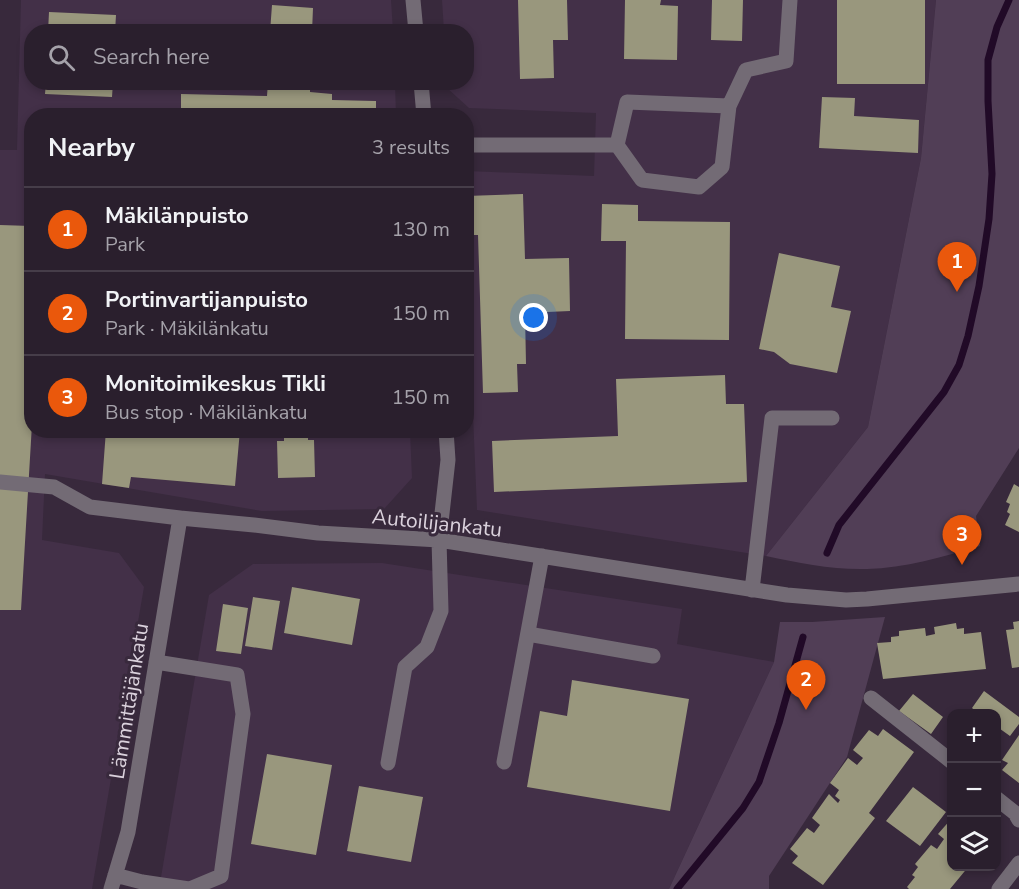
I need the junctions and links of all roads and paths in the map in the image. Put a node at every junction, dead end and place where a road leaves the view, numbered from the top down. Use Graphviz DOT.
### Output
graph roads {
  1 [pos="413,0"];
  2 [pos="790,0"];
  3 [pos="415,24"];
  4 [pos="422,90"];
  5 [pos="729,106"];
  6 [pos="423,108"];
  7 [pos="474,145"];
  8 [pos="616,145"];
  9 [pos="832,418"];
  10 [pos="447,438"];
  11 [pos="0,482"];
  12 [pos="180,518"];
  13 [pos="439,540"];
  14 [pos="542,556"];
  15 [pos="1019,584"];
  16 [pos="752,590"];
  17 [pos="528,634"];
  18 [pos="653,656"];
  19 [pos="156,662"];
  20 [pos="871,698"];
  21 [pos="947,759"];
  22 [pos="504,762"];
  23 [pos="388,763"];
  24 [pos="1001,802"];
  25 [pos="1019,820"];
  26 [pos="1019,863"];
  27 [pos="113,882"];
  28 [pos="189,889"];
  29 [pos="999,889"];
  1 -- 3 [label="street"];
  2 -- 5 [label="street"];
  4 -- 6 [label="street"];
  5 -- 8 [label="street"];
  5 -- 8 [label="street"];
  7 -- 8 [label="street"];
  9 -- 16 [label="street"];
  10 -- 13 [label="street"];
  11 -- 12 [label="street, Autoilijankatu"];
  12 -- 13 [label="street, Autoilijankatu"];
  12 -- 19 [label="street, Lämmittäjänkatu"];
  13 -- 14 [label="street, Autoilijankatu"];
  13 -- 23 [label="street"];
  14 -- 16 [label="street, Autoilijankatu"];
  14 -- 17 [label="street"];
  15 -- 16 [label="street, Autoilijankatu"];
  17 -- 18 [label="street"];
  17 -- 22 [label="street"];
  19 -- 27 [label="street, Lämmittäjänkatu"];
  19 -- 28 [label="street"];
  20 -- 21 [label="street"];
  24 -- 25 [label="street"];
  26 -- 29 [label="street"];
  27 -- 28 [label="street"];
}
